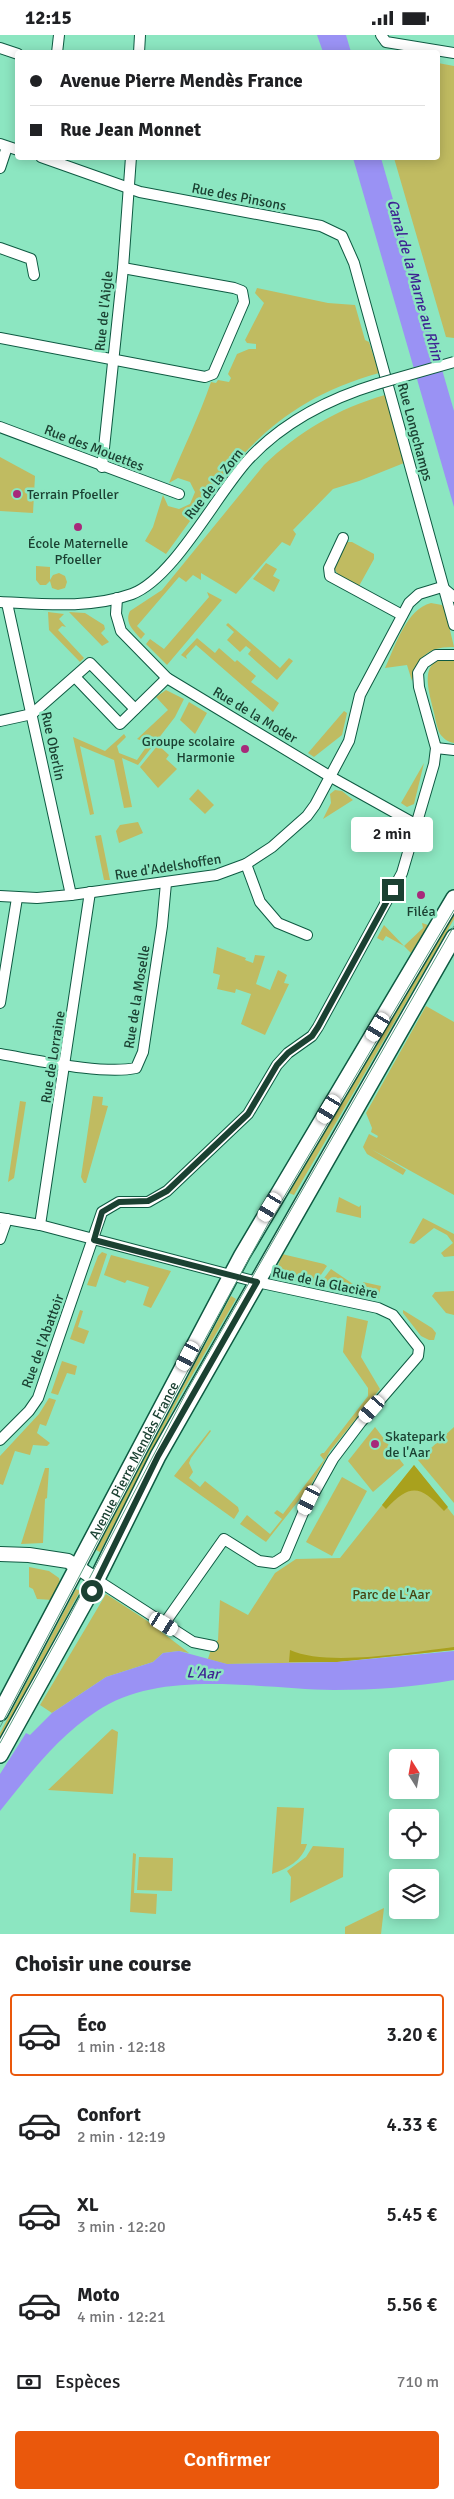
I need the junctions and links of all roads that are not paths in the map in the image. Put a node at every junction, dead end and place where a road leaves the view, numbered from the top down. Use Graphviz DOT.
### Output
graph roads {
  1 [pos="59,35"];
  2 [pos="140,35"];
  3 [pos="380,35"];
  4 [pos="0,48"];
  5 [pos="57,50"];
  6 [pos="139,50"];
  7 [pos="435,50"];
  8 [pos="440,51"];
  9 [pos="15,53"];
  10 [pos="454,53"];
  11 [pos="8,147"];
  12 [pos="49,160"];
  13 [pos="131,160"];
  14 [pos="0,168"];
  15 [pos="129,187"];
  16 [pos="342,236"];
  17 [pos="0,248"];
  18 [pos="122,268"];
  19 [pos="34,275"];
  20 [pos="0,338"];
  21 [pos="113,358"];
  22 [pos="454,362"];
  23 [pos="0,427"];
  24 [pos="102,467"];
  25 [pos="179,494"];
  26 [pos="343,538"];
  27 [pos="442,587"];
  28 [pos="454,597"];
  29 [pos="117,598"];
  30 [pos="4,602"];
  31 [pos="402,615"];
  32 [pos="454,625"];
  33 [pos="454,655"];
  34 [pos="75,677"];
  35 [pos="167,678"];
  36 [pos="135,709"];
  37 [pos="32,714"];
  38 [pos="0,721"];
  39 [pos="436,747"];
  40 [pos="454,750"];
  41 [pos="331,777"];
  42 [pos="416,825"];
  43 [pos="246,864"];
  44 [pos="166,883"];
  45 [pos="90,892"];
  46 [pos="70,895"];
  47 [pos="0,897"];
  48 [pos="17,898"];
  49 [pos="454,898"];
  50 [pos="307,935"];
  51 [pos="452,941"];
  52 [pos="0,1003"];
  53 [pos="0,1054"];
  54 [pos="66,1065"];
  55 [pos="3,1218"];
  56 [pos="40,1225"];
  57 [pos="0,1239"];
  58 [pos="94,1240"];
  59 [pos="232,1275"];
  60 [pos="257,1282"];
  61 [pos="0,1440"];
  62 [pos="0,1554"];
  63 [pos="77,1567"];
  64 [pos="97,1580"];
  65 [pos="164,1624"];
  66 [pos="213,1646"];
  67 [pos="0,1713"];
  68 [pos="0,1755"];
  1 -- 5 [label="street"];
  2 -- 6 [label="street"];
  3 -- 7 [label="street"];
  4 -- 9 [label="street"];
  8 -- 10 [label="street"];
  11 -- 14 [label="street"];
  12 -- 15 [label="street, Rue des Pinsons"];
  13 -- 15 [label="street, Rue de l'Aigle"];
  15 -- 16 [label="street, Rue des Pinsons"];
  15 -- 18 [label="street, Rue de l'Aigle"];
  16 -- 27 [label="street, Rue Longchamps"];
  17 -- 19 [label="street"];
  18 -- 21 [label="street, Rue de l'Aigle"];
  18 -- 21 [label="street"];
  20 -- 21 [label="street"];
  21 -- 24 [label="street, Rue de l'Aigle"];
  22 -- 29 [label="street, Rue de la Zorn, bridge"];
  23 -- 24 [label="street, Rue des Mouettes"];
  24 -- 25 [label="street, Rue des Mouettes"];
  26 -- 31 [label="street"];
  27 -- 28 [label="street"];
  27 -- 31 [label="street"];
  27 -- 32 [label="street, Rue Longchamps"];
  29 -- 30 [label="street, Rue de la Zorn"];
  29 -- 35 [label="street, Rue de la Moder"];
  30 -- 37 [label="street, Rue Oberlin"];
  31 -- 41 [label="street, Rue d'Adelshoffen"];
  33 -- 39 [label="street"];
  34 -- 36 [label="street"];
  34 -- 36 [label="street"];
  34 -- 37 [label="street"];
  35 -- 36 [label="street"];
  35 -- 41 [label="street, Rue de la Moder"];
  37 -- 38 [label="street"];
  37 -- 46 [label="street, Rue Oberlin"];
  39 -- 40 [label="street"];
  39 -- 42 [label="street, Rue de l'Abattoir"];
  41 -- 42 [label="street, Rue de la Moder"];
  41 -- 43 [label="street, Rue d'Adelshoffen"];
  42 -- 58 [label="street, Rue de l'Abattoir"];
  43 -- 44 [label="street, Rue d'Adelshoffen"];
  43 -- 50 [label="street"];
  44 -- 45 [label="street, Rue d'Adelshoffen"];
  44 -- 54 [label="street, Rue de la Moselle"];
  45 -- 46 [label="street, Rue d'Adelshoffen"];
  45 -- 54 [label="street, Rue de Lorraine"];
  46 -- 48 [label="street, Rue d'Adelshoffen"];
  47 -- 48 [label="street, Rue d'Adelshoffen"];
  48 -- 52 [label="street"];
  49 -- 59 [label="main road, Avenue Pierre Mendès France"];
  51 -- 60 [label="main road, Avenue Pierre Mendès France"];
  53 -- 54 [label="street, Rue de la Moselle"];
  54 -- 56 [label="street, Rue de Lorraine"];
  55 -- 56 [label="street, Rue de la Glacière"];
  55 -- 57 [label="street"];
  56 -- 58 [label="street, Rue de la Glacière"];
  58 -- 59 [label="street, Rue de la Glacière"];
  58 -- 61 [label="street, Rue de l'Abattoir"];
  59 -- 60 [label="street, Rue de la Glacière"];
  59 -- 63 [label="main road, Avenue Pierre Mendès France"];
  60 -- 64 [label="main road, Avenue Pierre Mendès France"];
  60 -- 65 [label="street, Rue de la Glacière"];
  62 -- 63 [label="street"];
  63 -- 64 [label="street"];
  63 -- 67 [label="main road, Avenue Pierre Mendès France"];
  64 -- 65 [label="street"];
  64 -- 68 [label="main road, Avenue Pierre Mendès France"];
  65 -- 66 [label="street"];
}
